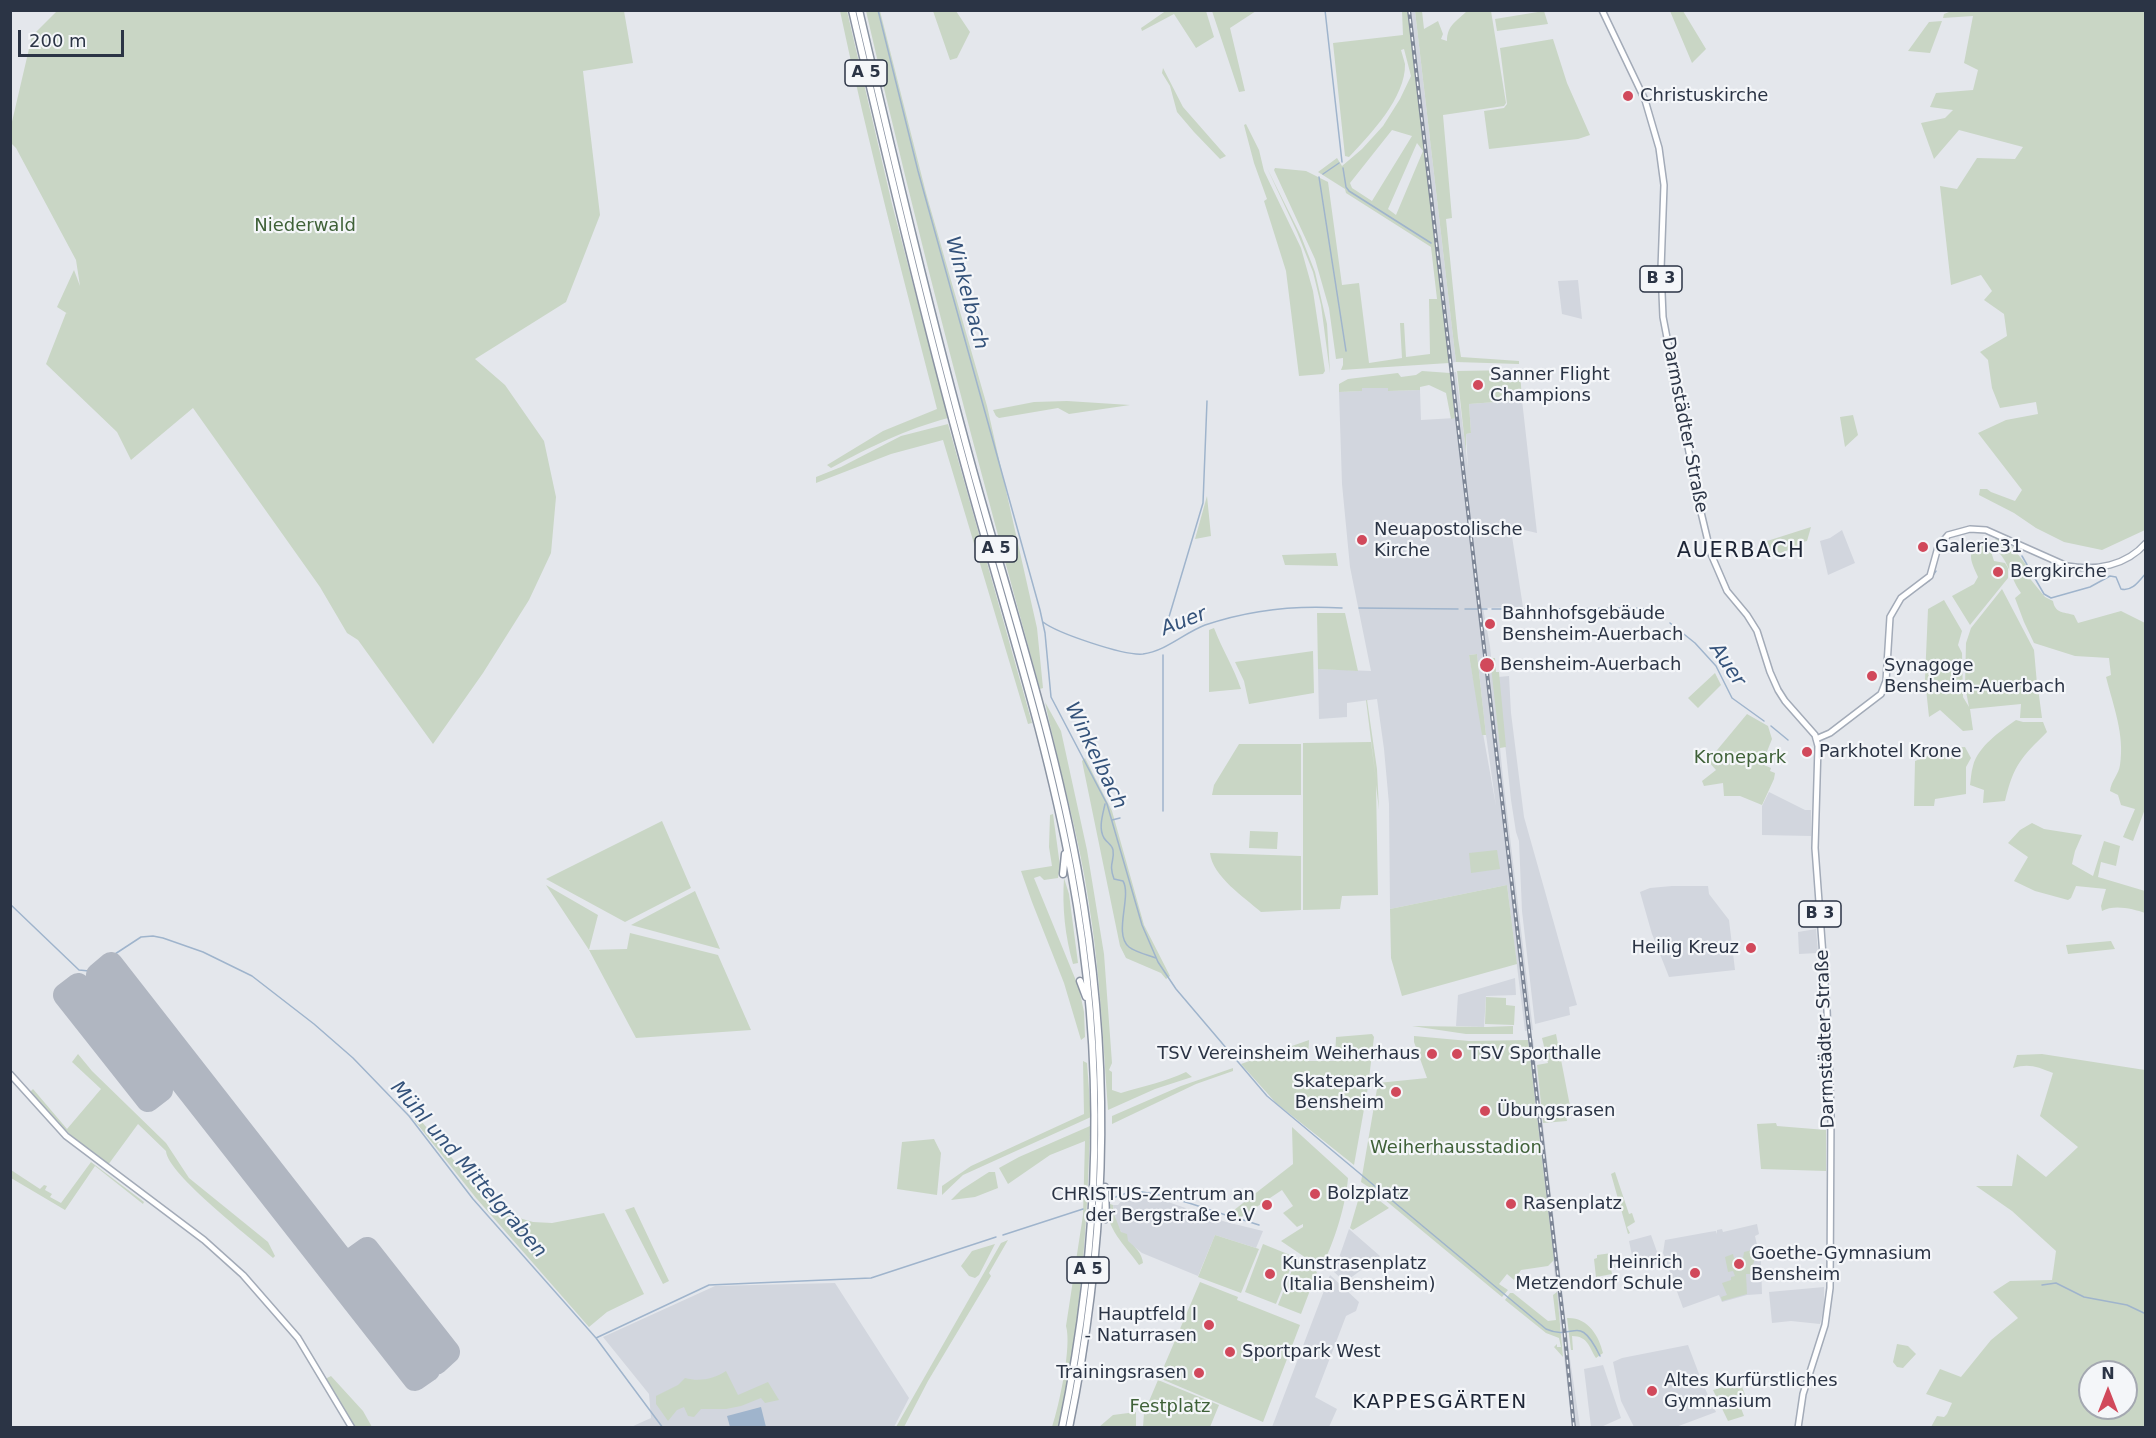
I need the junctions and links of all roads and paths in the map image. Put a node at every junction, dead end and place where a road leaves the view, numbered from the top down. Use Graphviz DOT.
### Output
graph roads {
  1 [pos="852,10"];
  2 [pos="859,10"];
  3 [pos="1602,10"];
  4 [pos="2145,543"];
  5 [pos="1816,739"];
  6 [pos="1065,844"];
  7 [pos="1063,874"];
  8 [pos="1080,981"];
  9 [pos="1089,1006"];
  10 [pos="10,1074"];
  11 [pos="1102,1172"];
  12 [pos="1106,1219"];
  13 [pos="352,1428"];
  14 [pos="1062,1428"];
  15 [pos="1069,1428"];
  16 [pos="1798,1428"];
  1 -- 6 [label="highway, A 5"];
  2 -- 11 [label="highway, A 5"];
  3 -- 5 [label="main road, Darmstädter Straße / B 3"];
  4 -- 5 [label="main road"];
  5 -- 16 [label="main road, Darmstädter Straße / B 3"];
  6 -- 7 [label="highway"];
  6 -- 9 [label="highway, A 5"];
  8 -- 9 [label="highway"];
  9 -- 14 [label="highway, A 5"];
  10 -- 13 [label="main road"];
  11 -- 12 [label="highway"];
  11 -- 15 [label="highway, A 5"];
}
